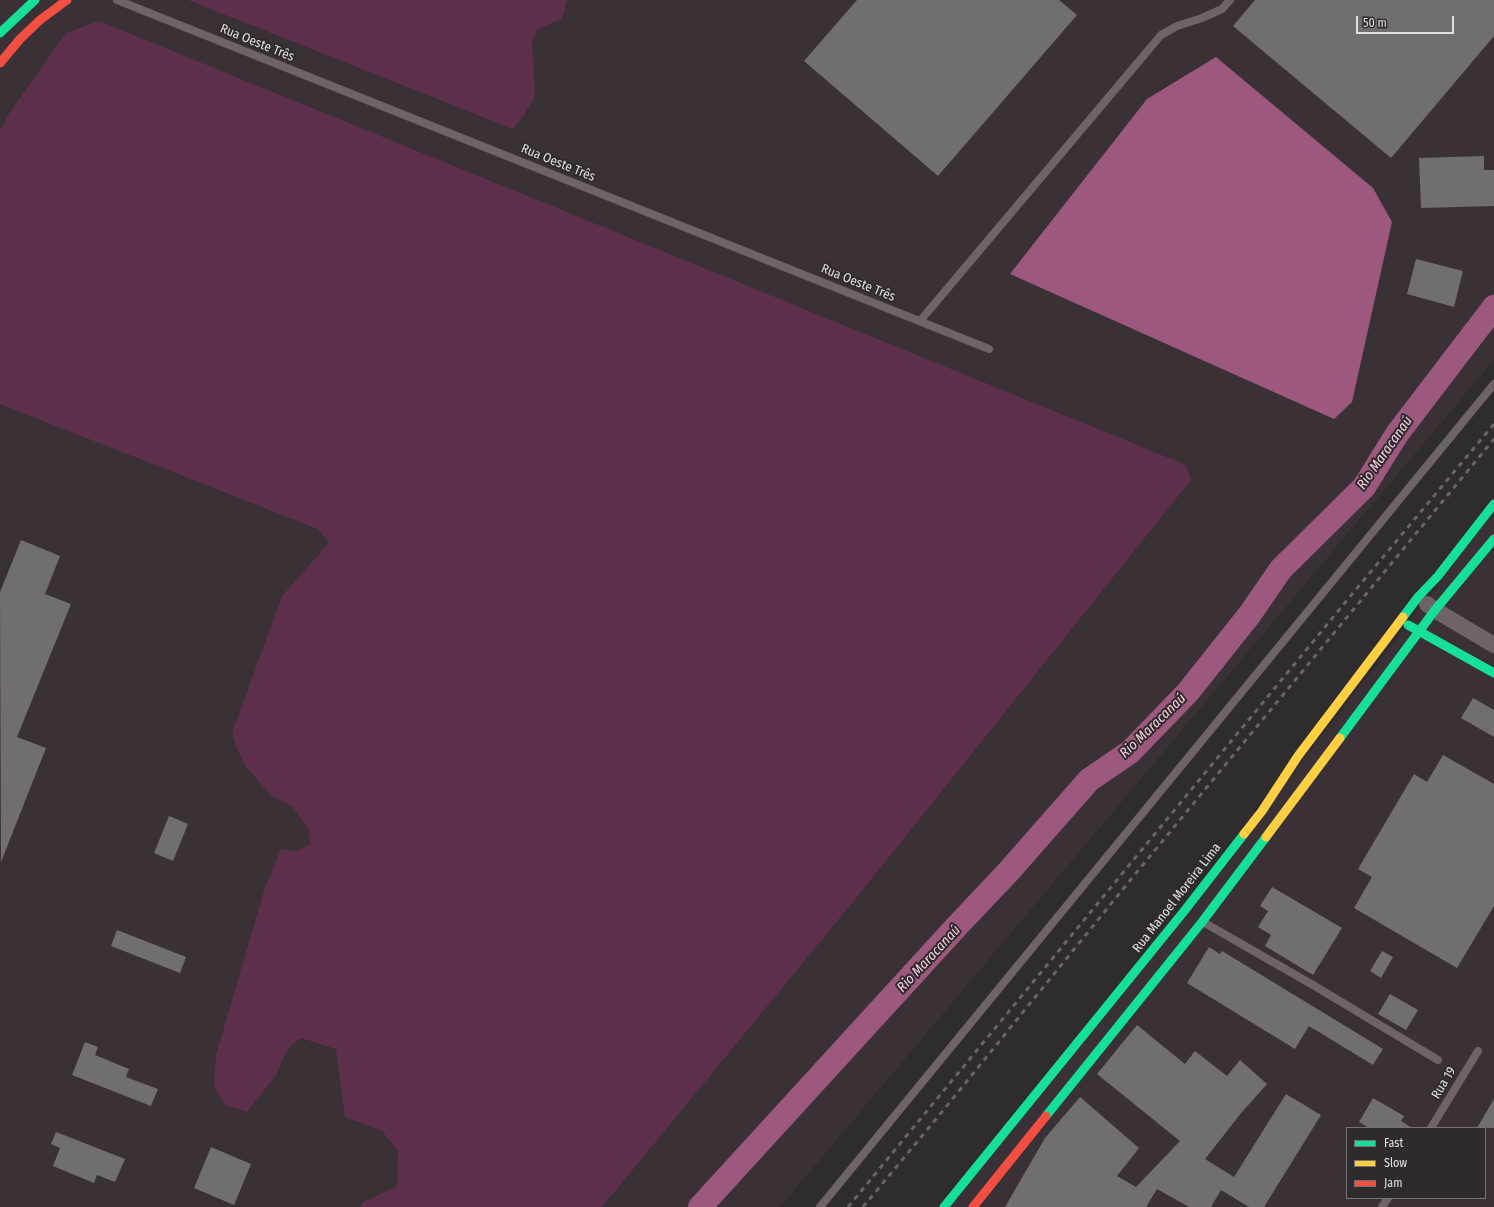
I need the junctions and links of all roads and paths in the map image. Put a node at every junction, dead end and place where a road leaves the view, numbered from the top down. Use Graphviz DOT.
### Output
graph roads {
  1 [pos="35,0"];
  2 [pos="67,0"];
  3 [pos="117,0"];
  4 [pos="1230,0"];
  5 [pos="0,33"];
  6 [pos="0,63"];
  7 [pos="920,321"];
  8 [pos="989,348"];
  9 [pos="1494,384"];
  10 [pos="1494,504"];
  11 [pos="1494,538"];
  12 [pos="1418,597"];
  13 [pos="1435,610"];
  14 [pos="1400,620"];
  15 [pos="1419,632"];
  16 [pos="1494,645"];
  17 [pos="1494,673"];
  18 [pos="1202,922"];
  19 [pos="1478,1051"];
  20 [pos="1438,1060"];
  21 [pos="1432,1127"];
  22 [pos="820,1207"];
  23 [pos="944,1207"];
  24 [pos="973,1207"];
  1 -- 5 [label="street"];
  2 -- 6 [label="street"];
  3 -- 7 [label="lane, Rua Oeste Três"];
  4 -- 7 [label="lane"];
  7 -- 8 [label="lane, Rua Oeste Três"];
  9 -- 22 [label="lane"];
  10 -- 12 [label="street, Rua Manoel Moreira Lima"];
  11 -- 13 [label="street"];
  12 -- 13 [label="street"];
  12 -- 14 [label="street, Rua Manoel Moreira Lima"];
  13 -- 15 [label="street"];
  13 -- 16 [label="street"];
  14 -- 15 [label="street"];
  14 -- 23 [label="street, Rua Manoel Moreira Lima"];
  15 -- 17 [label="street"];
  15 -- 18 [label="street"];
  18 -- 20 [label="lane"];
  18 -- 24 [label="street"];
  19 -- 21 [label="lane, Rua 19"];
}
